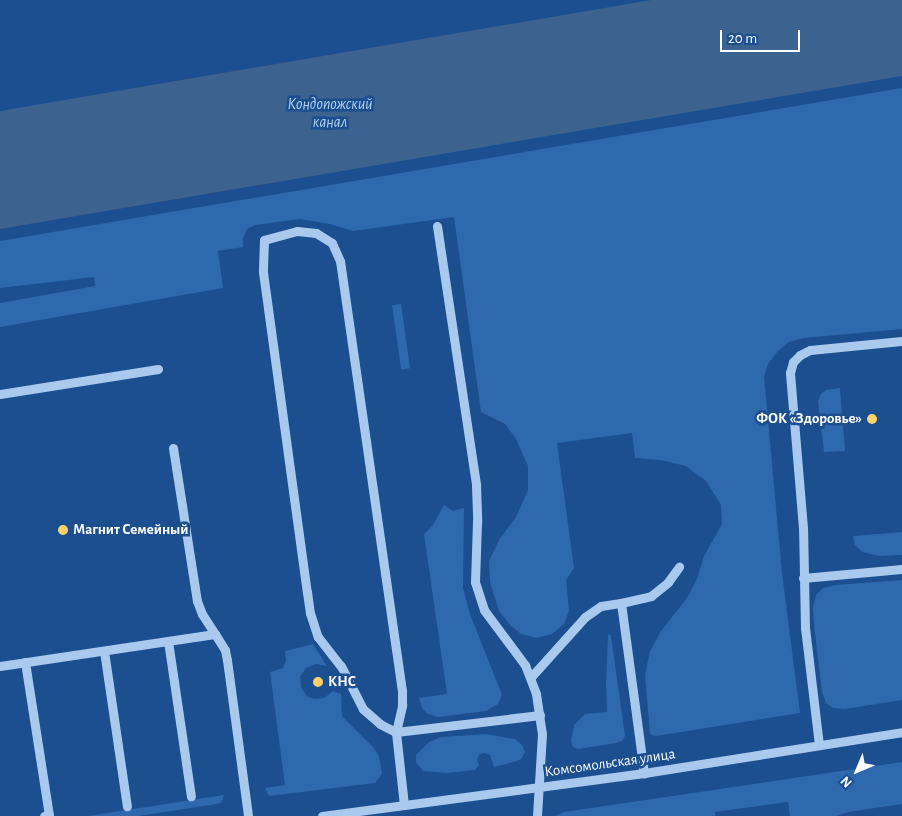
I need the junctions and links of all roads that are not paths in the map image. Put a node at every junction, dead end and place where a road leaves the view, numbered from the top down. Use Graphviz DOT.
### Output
graph roads {
  1 [pos="437,226"];
  2 [pos="902,342"];
  3 [pos="158,369"];
  4 [pos="0,394"];
  5 [pos="173,448"];
  6 [pos="679,567"];
  7 [pos="902,569"];
  8 [pos="803,578"];
  9 [pos="622,603"];
  10 [pos="215,634"];
  11 [pos="168,641"];
  12 [pos="104,651"];
  13 [pos="25,662"];
  14 [pos="0,666"];
  15 [pos="531,677"];
  16 [pos="540,715"];
  17 [pos="396,732"];
  18 [pos="902,732"];
  19 [pos="819,745"];
  20 [pos="644,772"];
  21 [pos="538,787"];
  22 [pos="191,796"];
  23 [pos="404,805"];
  24 [pos="128,806"];
  25 [pos="44,816"];
  26 [pos="248,816"];
  27 [pos="322,816"];
  28 [pos="537,816"];
  1 -- 15 [label="street"];
  2 -- 8 [label="street"];
  3 -- 4 [label="street"];
  5 -- 10 [label="street"];
  6 -- 9 [label="street"];
  7 -- 8 [label="street"];
  8 -- 19 [label="street"];
  9 -- 15 [label="street"];
  9 -- 20 [label="street"];
  10 -- 11 [label="street"];
  10 -- 26 [label="street"];
  11 -- 12 [label="street"];
  11 -- 22 [label="street"];
  12 -- 13 [label="street"];
  12 -- 24 [label="street"];
  13 -- 14 [label="street"];
  13 -- 25 [label="street"];
  15 -- 16 [label="street"];
  16 -- 17 [label="street"];
  16 -- 21 [label="street"];
  17 -- 17 [label="street"];
  17 -- 23 [label="street"];
  18 -- 19 [label="street, Комсомольская улица"];
  19 -- 20 [label="street, Комсомольская улица"];
  20 -- 21 [label="street, Комсомольская улица"];
  21 -- 23 [label="street, Комсомольская улица"];
  21 -- 28 [label="street"];
  23 -- 27 [label="street, Комсомольская улица"];
}
